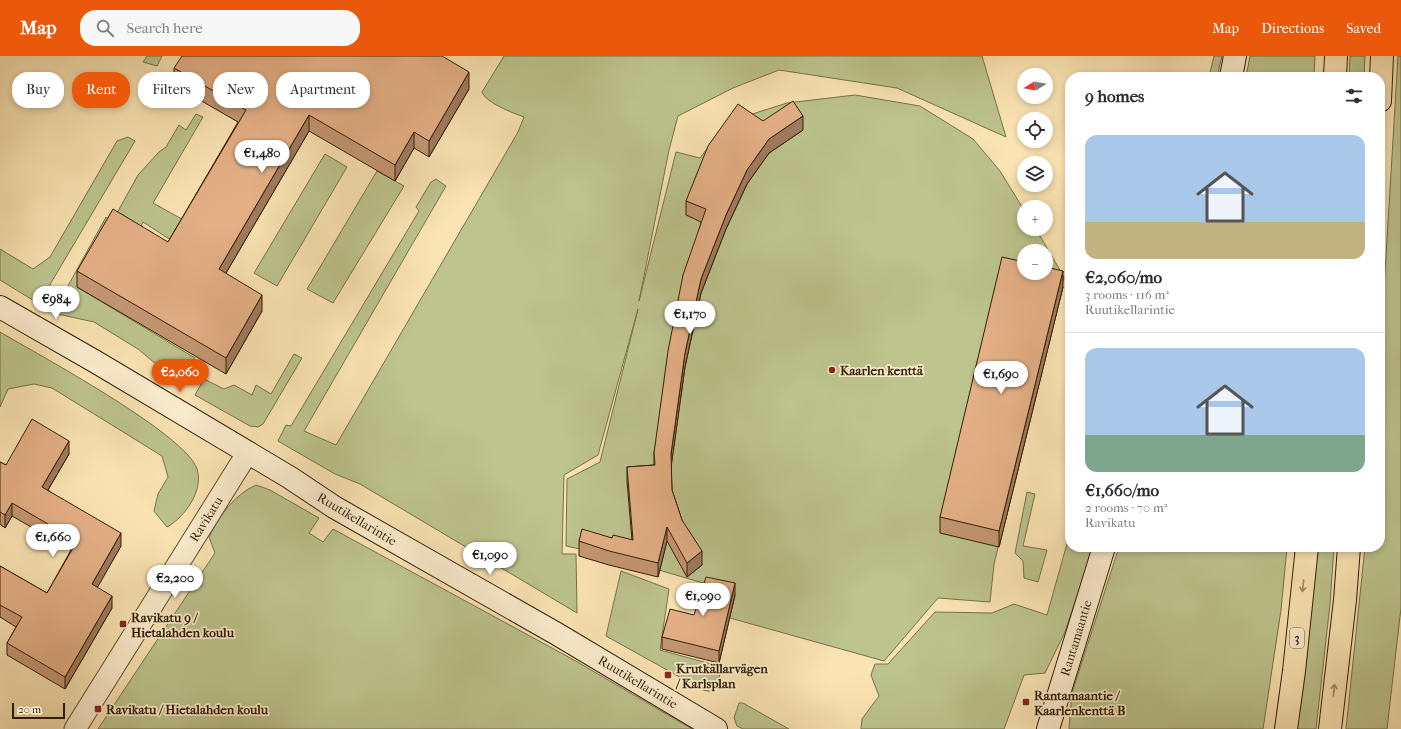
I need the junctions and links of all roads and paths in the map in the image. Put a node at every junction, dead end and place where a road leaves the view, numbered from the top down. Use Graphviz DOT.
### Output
graph roads {
  1 [pos="1236,56"];
  2 [pos="1336,56"];
  3 [pos="1382,56"];
  4 [pos="1232,72"];
  5 [pos="1335,72"];
  6 [pos="1381,72"];
  7 [pos="0,307"];
  8 [pos="248,452"];
  9 [pos="1102,552"];
  10 [pos="1306,552"];
  11 [pos="1349,552"];
  12 [pos="75,729"];
  13 [pos="716,729"];
  14 [pos="1048,729"];
  15 [pos="1286,729"];
  16 [pos="1330,729"];
  1 -- 4 [label="main road"];
  2 -- 5 [label="highway"];
  3 -- 6 [label="highway"];
  7 -- 8 [label="main road, Ruutikellarintie"];
  8 -- 12 [label="street, Ravikatu"];
  8 -- 13 [label="main road, Ruutikellarintie"];
  9 -- 14 [label="main road, Rantamaantie"];
  10 -- 15 [label="highway, 3, one-way"];
  16 -- 11 [label="highway, one-way"];
}
